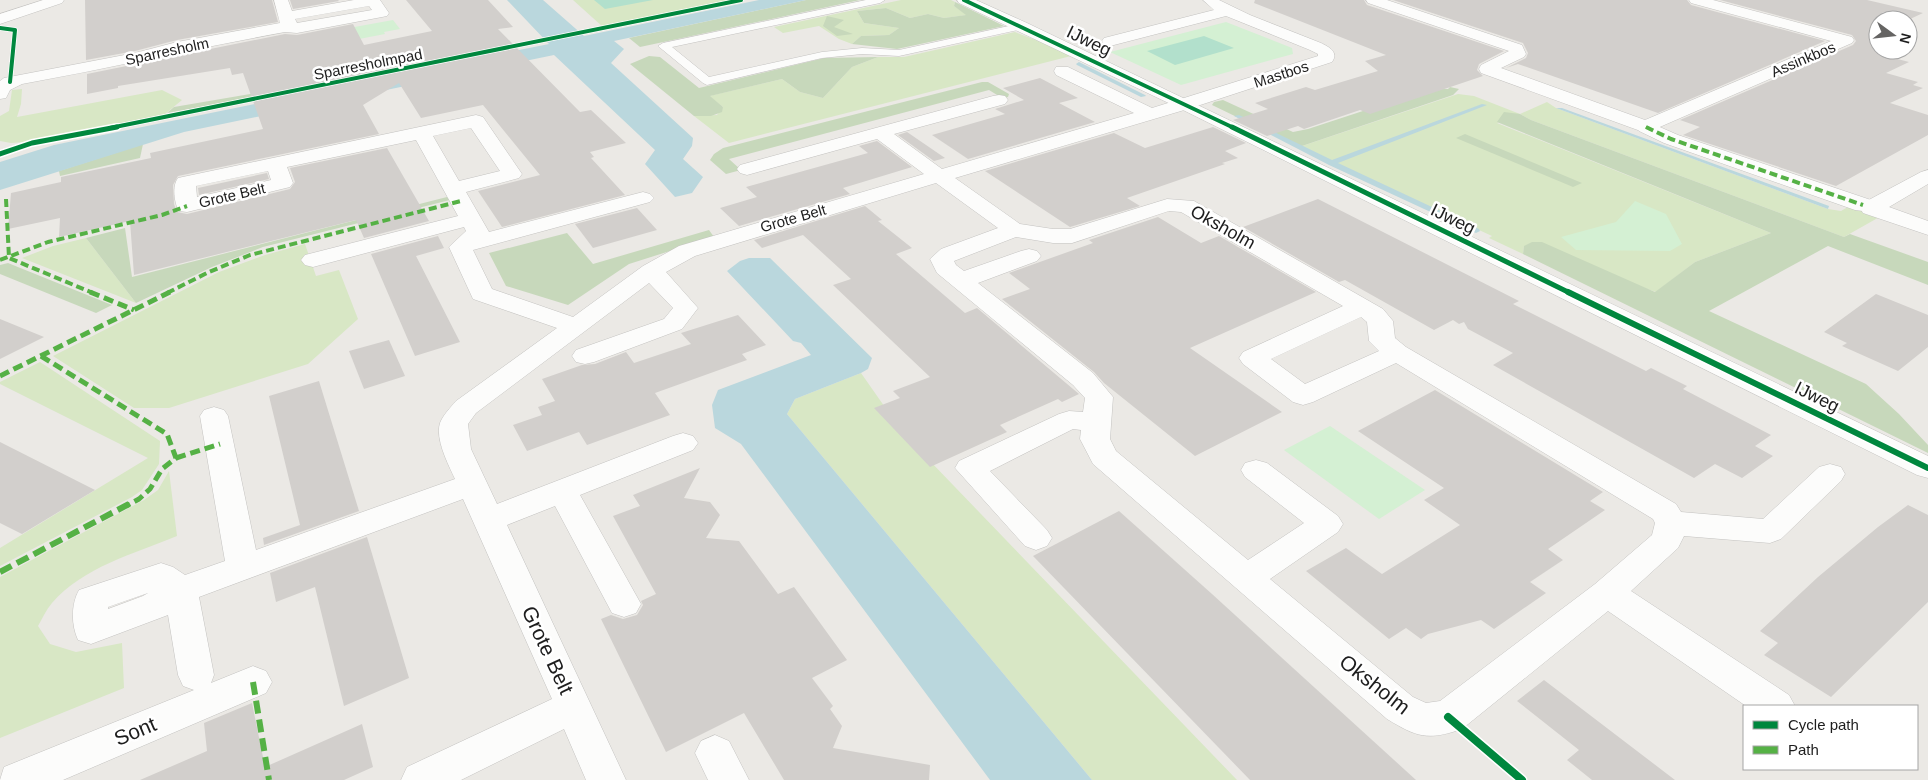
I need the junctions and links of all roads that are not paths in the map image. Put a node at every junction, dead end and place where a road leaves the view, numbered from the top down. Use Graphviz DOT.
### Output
graph roads {
  1 [pos="57,0"];
  2 [pos="280,0"];
  3 [pos="880,0"];
  4 [pos="964,0"];
  5 [pos="1210,0"];
  6 [pos="1696,0"];
  7 [pos="1379,1"];
  8 [pos="1228,11"];
  9 [pos="0,19"];
  10 [pos="286,21"];
  11 [pos="1022,26"];
  12 [pos="1110,41"];
  13 [pos="130,47"];
  14 [pos="1062,71"];
  15 [pos="49,74"];
  16 [pos="0,94"];
  17 [pos="999,100"];
  18 [pos="1185,104"];
  19 [pos="1150,114"];
  20 [pos="1646,127"];
  21 [pos="422,133"];
  22 [pos="880,133"];
  23 [pos="276,165"];
  24 [pos="747,169"];
  25 [pos="940,175"];
  26 [pos="1928,176"];
  27 [pos="455,188"];
  28 [pos="643,198"];
  29 [pos="1863,205"];
  30 [pos="471,219"];
  31 [pos="1928,228"];
  32 [pos="1014,230"];
  33 [pos="460,247"];
  34 [pos="1029,256"];
  35 [pos="313,260"];
  36 [pos="651,271"];
  37 [pos="960,281"];
  38 [pos="1362,307"];
  39 [pos="576,326"];
  40 [pos="1396,353"];
  41 [pos="585,356"];
  42 [pos="214,416"];
  43 [pos="1096,422"];
  44 [pos="683,443"];
  45 [pos="1928,468"];
  46 [pos="1256,470"];
  47 [pos="1830,474"];
  48 [pos="472,484"];
  49 [pos="562,490"];
  50 [pos="488,520"];
  51 [pos="1671,523"];
  52 [pos="1036,538"];
  53 [pos="243,568"];
  54 [pos="1246,578"];
  55 [pos="1607,593"];
  56 [pos="624,604"];
  57 [pos="196,675"];
  58 [pos="253,682"];
  59 [pos="1775,705"];
  60 [pos="574,706"];
  61 [pos="18,780"];
  62 [pos="422,780"];
  63 [pos="606,780"];
  1 -- 9 [label="street"];
  2 -- 10 [label="street"];
  3 -- 11 [label="lane"];
  4 -- 11 [label="street, IJweg"];
  5 -- 8 [label="street, Mastbos"];
  6 -- 20 [label="street, Assinkbos"];
  7 -- 20 [label="street"];
  8 -- 12 [label="street"];
  8 -- 18 [label="street, Mastbos"];
  10 -- 10 [label="street, Sparresholm"];
  10 -- 15 [label="street, Sparresholm"];
  11 -- 18 [label="street, IJweg"];
  13 -- 15 [label="street, Sparresholm"];
  14 -- 19 [label="street"];
  15 -- 16 [label="street, Sparresholm"];
  17 -- 22 [label="street"];
  18 -- 19 [label="street, Grote Belt"];
  18 -- 45 [label="street, IJweg"];
  19 -- 25 [label="street, Grote Belt"];
  20 -- 29 [label="street"];
  21 -- 23 [label="street, Grote Belt"];
  21 -- 27 [label="street"];
  21 -- 27 [label="street, Grote Belt"];
  22 -- 24 [label="street"];
  22 -- 25 [label="street"];
  25 -- 32 [label="street, Oksholm"];
  25 -- 36 [label="street, Grote Belt"];
  26 -- 31 [label="street"];
  27 -- 30 [label="street"];
  28 -- 33 [label="street"];
  30 -- 33 [label="street"];
  30 -- 35 [label="street"];
  32 -- 37 [label="street, Oksholm"];
  32 -- 38 [label="street, Oksholm"];
  33 -- 39 [label="street"];
  34 -- 37 [label="street"];
  36 -- 39 [label="street, Grote Belt"];
  36 -- 41 [label="street"];
  37 -- 43 [label="street, Oksholm"];
  38 -- 40 [label="street, Oksholm"];
  38 -- 40 [label="street"];
  39 -- 48 [label="street, Grote Belt"];
  40 -- 51 [label="street, Oksholm"];
  42 -- 53 [label="street"];
  43 -- 52 [label="street"];
  43 -- 54 [label="street, Oksholm"];
  44 -- 49 [label="street"];
  46 -- 54 [label="street"];
  47 -- 51 [label="street"];
  48 -- 50 [label="street, Grote Belt"];
  48 -- 53 [label="street"];
  49 -- 50 [label="street"];
  49 -- 56 [label="street"];
  50 -- 60 [label="street, Grote Belt"];
  51 -- 55 [label="street, Oksholm"];
  53 -- 57 [label="street"];
  54 -- 55 [label="street, Oksholm"];
  55 -- 59 [label="street"];
  58 -- 61 [label="street, Sont"];
  60 -- 62 [label="street"];
  60 -- 63 [label="street, Grote Belt"];
}
